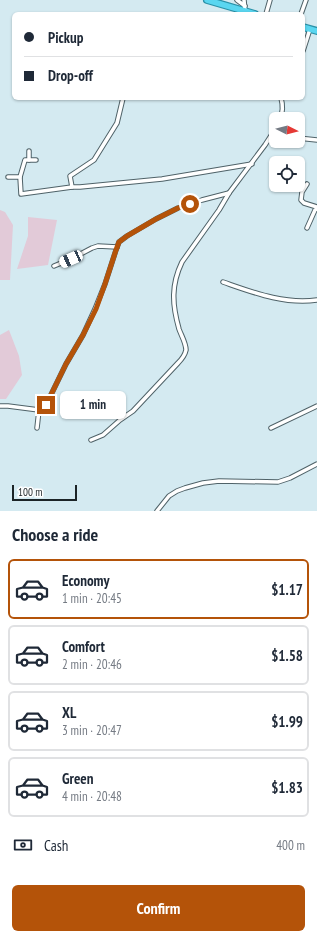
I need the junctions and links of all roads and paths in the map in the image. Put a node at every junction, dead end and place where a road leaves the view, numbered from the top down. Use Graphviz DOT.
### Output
graph roads {
  1 [pos="208,0"];
  2 [pos="236,0"];
  3 [pos="244,0"];
  4 [pos="270,0"];
  5 [pos="306,0"];
  6 [pos="245,8"];
  7 [pos="252,12"];
  8 [pos="267,12"];
  9 [pos="302,12"];
  10 [pos="305,28"];
  11 [pos="310,29"];
  12 [pos="317,31"];
  13 [pos="305,45"];
  14 [pos="123,100"];
  15 [pos="282,100"];
  16 [pos="282,112"];
  17 [pos="305,139"];
  18 [pos="317,140"];
  19 [pos="269,141"];
  20 [pos="29,151"];
  21 [pos="29,160"];
  22 [pos="36,160"];
  23 [pos="252,164"];
  24 [pos="8,177"];
  25 [pos="20,177"];
  26 [pos="307,184"];
  27 [pos="72,187"];
  28 [pos="229,193"];
  29 [pos="317,208"];
  30 [pos="307,228"];
  31 [pos="117,247"];
  32 [pos="54,266"];
  33 [pos="223,282"];
  34 [pos="317,300"];
  35 [pos="0,406"];
  36 [pos="317,406"];
  37 [pos="39,410"];
  38 [pos="37,428"];
  39 [pos="270,428"];
  40 [pos="91,440"];
  41 [pos="317,464"];
  42 [pos="158,511"];
  1 -- 6 [label="highway"];
  2 -- 6 [label="street"];
  3 -- 6 [label="street"];
  4 -- 8 [label="street"];
  5 -- 9 [label="street"];
  6 -- 7 [label="highway"];
  10 -- 11 [label="highway"];
  11 -- 12 [label="highway"];
  11 -- 13 [label="street"];
  14 -- 27 [label="street"];
  15 -- 16 [label="street"];
  17 -- 18 [label="street"];
  19 -- 23 [label="street"];
  20 -- 21 [label="street"];
  21 -- 22 [label="street"];
  21 -- 25 [label="street"];
  23 -- 27 [label="street"];
  23 -- 28 [label="street"];
  24 -- 25 [label="street"];
  25 -- 27 [label="street"];
  26 -- 29 [label="street"];
  28 -- 31 [label="street"];
  28 -- 40 [label="street"];
  29 -- 30 [label="street"];
  31 -- 32 [label="street"];
  31 -- 37 [label="street"];
  33 -- 34 [label="street"];
  35 -- 37 [label="street"];
  36 -- 39 [label="street"];
  37 -- 38 [label="street"];
  41 -- 42 [label="street"];
}
